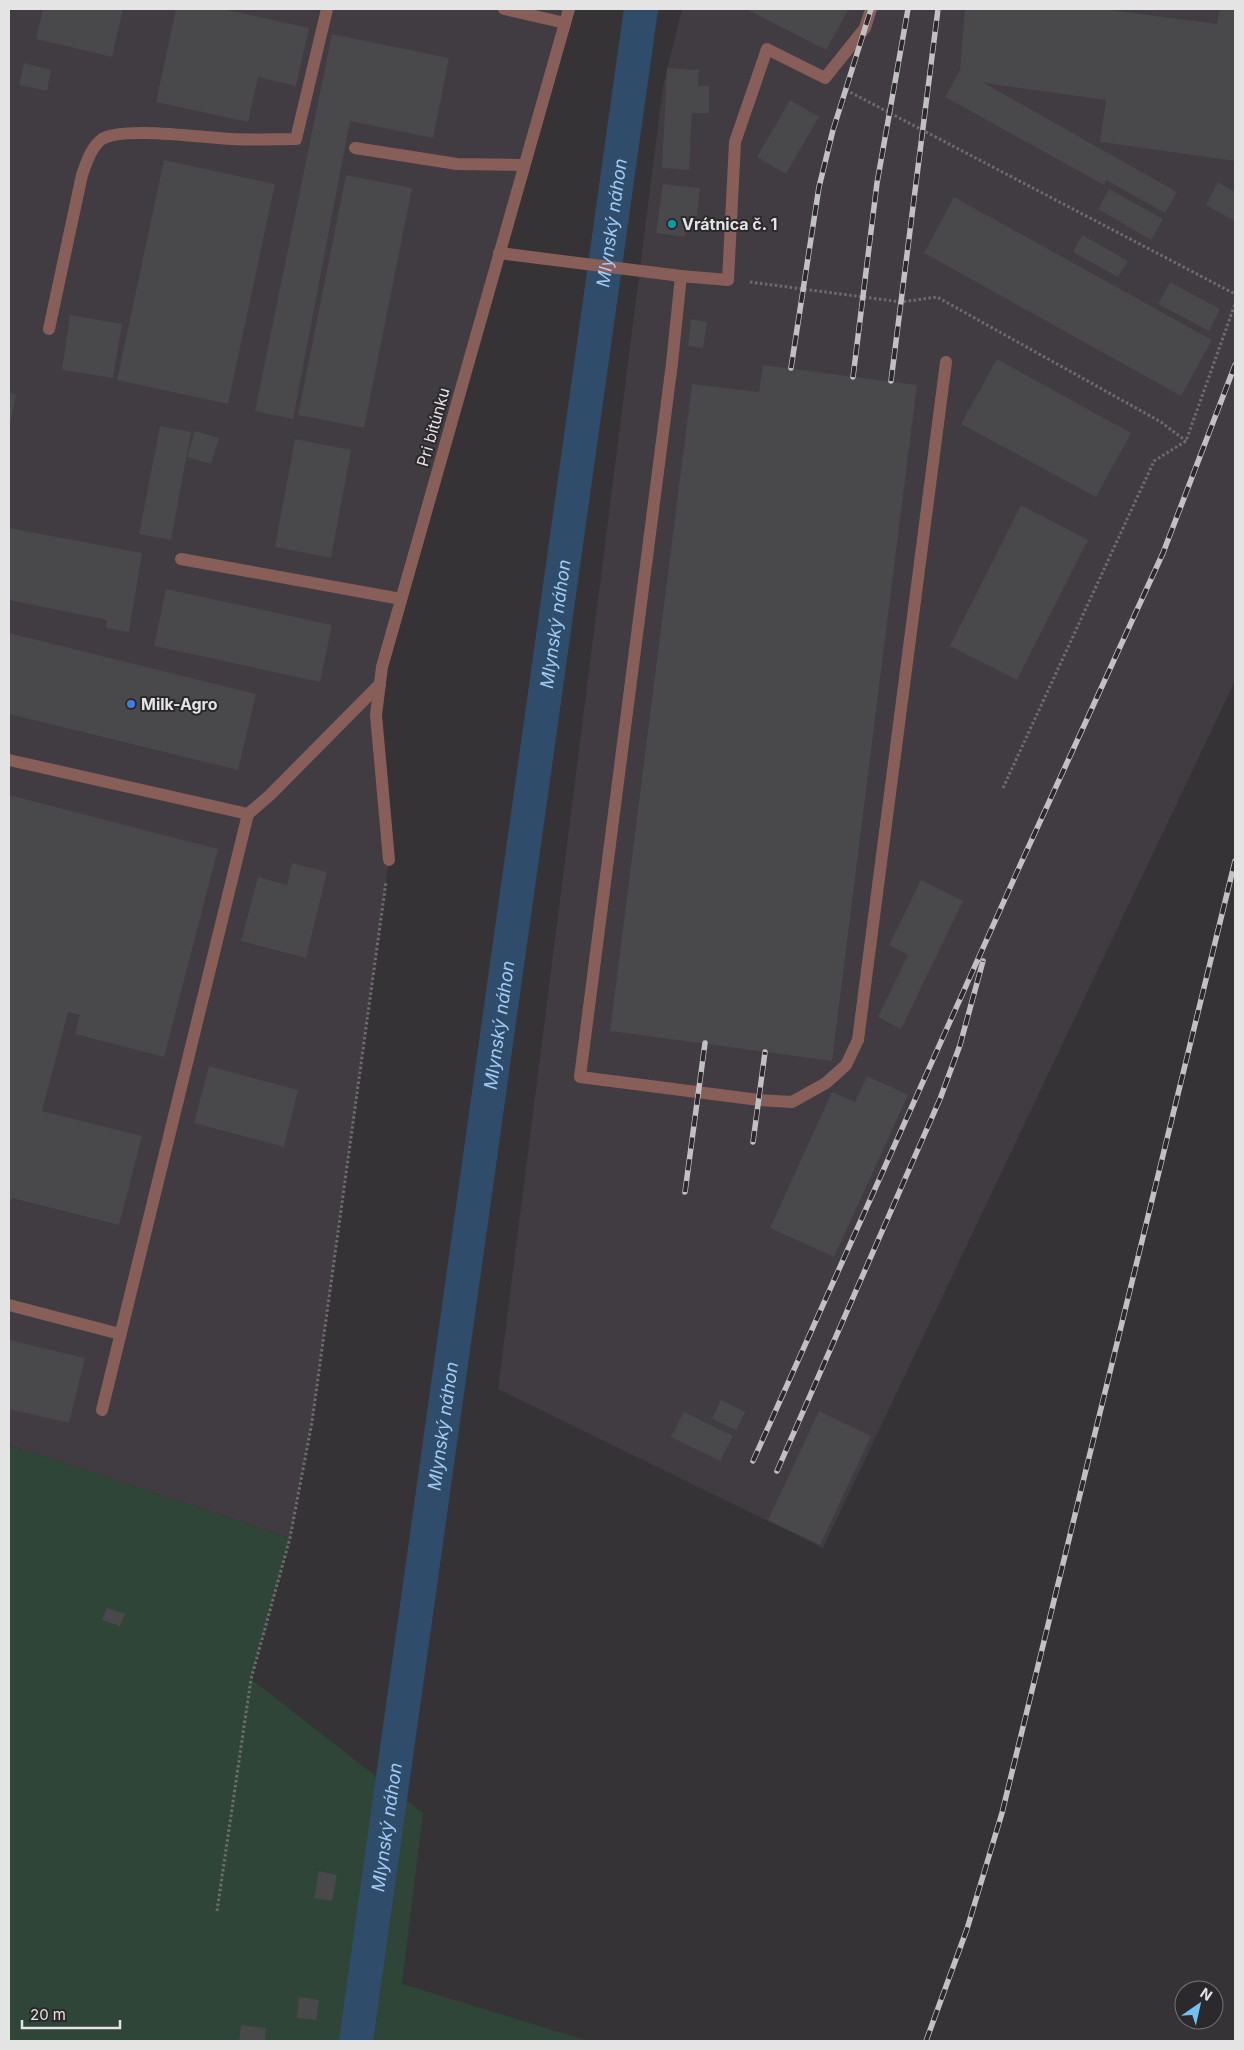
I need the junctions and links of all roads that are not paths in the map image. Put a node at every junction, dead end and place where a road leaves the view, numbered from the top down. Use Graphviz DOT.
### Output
graph roads {
  1 [pos="327,9"];
  2 [pos="504,9"];
  3 [pos="569,9"];
  4 [pos="871,9"];
  5 [pos="566,23"];
  6 [pos="355,148"];
  7 [pos="524,165"];
  8 [pos="500,253"];
  9 [pos="681,276"];
  10 [pos="49,329"];
  11 [pos="946,362"];
  12 [pos="181,559"];
  13 [pos="401,599"];
  14 [pos="380,684"];
  15 [pos="9,760"];
  16 [pos="248,814"];
  17 [pos="389,860"];
  18 [pos="9,1306"];
  19 [pos="120,1334"];
  20 [pos="102,1410"];
  1 -- 10 [label="street"];
  2 -- 5 [label="street"];
  3 -- 5 [label="street, Pri bitúnku"];
  4 -- 9 [label="street"];
  5 -- 7 [label="street, Pri bitúnku"];
  6 -- 7 [label="street"];
  7 -- 8 [label="street, Pri bitúnku"];
  8 -- 9 [label="street"];
  8 -- 13 [label="street, Pri bitúnku"];
  9 -- 11 [label="street"];
  12 -- 13 [label="street"];
  13 -- 14 [label="street, Pri bitúnku"];
  14 -- 16 [label="street"];
  14 -- 17 [label="street, Pri bitúnku"];
  15 -- 16 [label="street"];
  16 -- 19 [label="street"];
  18 -- 19 [label="street"];
  19 -- 20 [label="street"];
}
